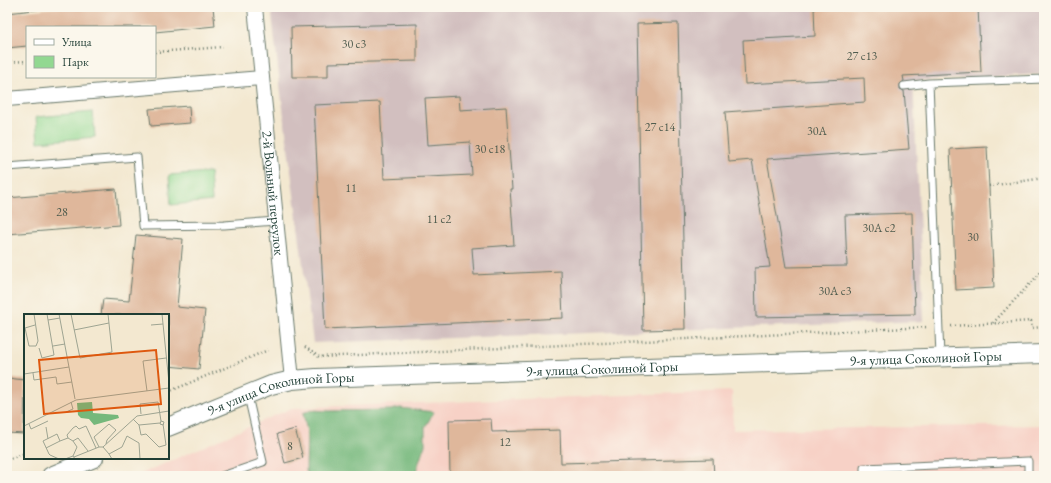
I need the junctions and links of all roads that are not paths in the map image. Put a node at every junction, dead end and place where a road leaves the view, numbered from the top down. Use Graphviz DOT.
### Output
graph roads {
  1 [pos="255,7"];
  2 [pos="262,78"];
  3 [pos="1044,79"];
  4 [pos="930,84"];
  5 [pos="904,86"];
  6 [pos="7,99"];
  7 [pos="7,167"];
  8 [pos="276,221"];
  9 [pos="1044,354"];
  10 [pos="940,357"];
  11 [pos="292,380"];
  12 [pos="247,394"];
  13 [pos="169,427"];
  14 [pos="92,459"];
  15 [pos="51,476"];
  16 [pos="222,476"];
  17 [pos="864,476"];
  18 [pos="1028,476"];
  1 -- 2 [label="street, 2-й Вольный переулок"];
  2 -- 6 [label="street"];
  2 -- 8 [label="street, 2-й Вольный переулок"];
  3 -- 4 [label="lane"];
  4 -- 5 [label="lane"];
  4 -- 10 [label="lane"];
  7 -- 8 [label="lane"];
  8 -- 11 [label="street, 2-й Вольный переулок"];
  9 -- 10 [label="street, 9-я улица Соколиной Горы"];
  10 -- 11 [label="street, 9-я улица Соколиной Горы"];
  11 -- 12 [label="street, 9-я улица Соколиной Горы"];
  12 -- 13 [label="street, 9-я улица Соколиной Горы"];
  12 -- 16 [label="lane"];
  14 -- 15 [label="street"];
  17 -- 18 [label="lane"];
}
